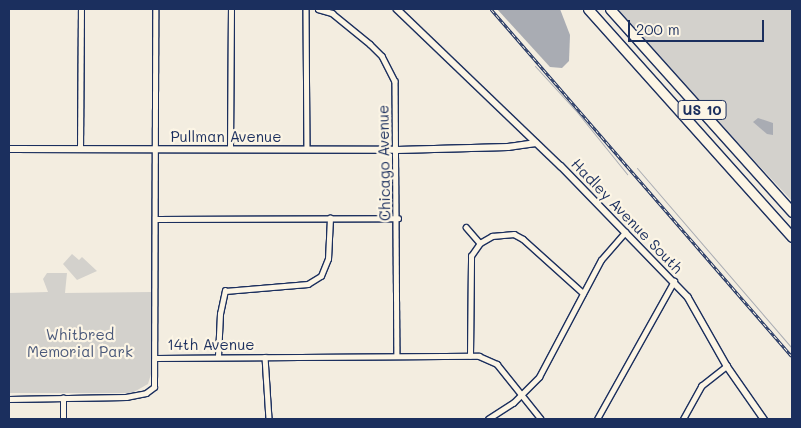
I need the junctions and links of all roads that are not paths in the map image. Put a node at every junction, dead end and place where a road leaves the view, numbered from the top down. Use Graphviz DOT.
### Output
graph roads {
  1 [pos="81,9"];
  2 [pos="154,9"];
  3 [pos="232,9"];
  4 [pos="306,9"];
  5 [pos="318,9"];
  6 [pos="397,9"];
  7 [pos="588,9"];
  8 [pos="610,9"];
  9 [pos="536,143"];
  10 [pos="9,149"];
  11 [pos="80,149"];
  12 [pos="156,149"];
  13 [pos="230,149"];
  14 [pos="307,149"];
  15 [pos="397,150"];
  16 [pos="792,212"];
  17 [pos="330,218"];
  18 [pos="398,218"];
  19 [pos="155,219"];
  20 [pos="466,227"];
  21 [pos="626,232"];
  22 [pos="792,237"];
  23 [pos="480,243"];
  24 [pos="674,281"];
  25 [pos="582,293"];
  26 [pos="397,354"];
  27 [pos="218,356"];
  28 [pos="470,356"];
  29 [pos="265,357"];
  30 [pos="156,358"];
  31 [pos="727,366"];
  32 [pos="522,396"];
  33 [pos="63,398"];
  34 [pos="9,399"];
  35 [pos="63,419"];
  36 [pos="270,419"];
  37 [pos="488,419"];
  38 [pos="541,419"];
  39 [pos="597,419"];
  40 [pos="683,419"];
  41 [pos="764,419"];
  1 -- 11 [label="street"];
  2 -- 12 [label="street"];
  3 -- 13 [label="street"];
  4 -- 14 [label="street"];
  5 -- 15 [label="street, Chicago Avenue"];
  6 -- 9 [label="street, Hadley Avenue South"];
  7 -- 22 [label="highway, US 10"];
  8 -- 16 [label="highway, US 10"];
  9 -- 15 [label="street, Pullman Avenue"];
  9 -- 21 [label="street, Hadley Avenue South"];
  10 -- 11 [label="street, Pullman Avenue"];
  11 -- 12 [label="street, Pullman Avenue"];
  12 -- 13 [label="street, Pullman Avenue"];
  12 -- 19 [label="street"];
  13 -- 14 [label="street, Pullman Avenue"];
  14 -- 15 [label="street, Pullman Avenue"];
  15 -- 18 [label="street, Chicago Avenue"];
  17 -- 18 [label="street"];
  17 -- 19 [label="street"];
  17 -- 27 [label="street"];
  18 -- 26 [label="street, Chicago Avenue"];
  19 -- 30 [label="street"];
  20 -- 23 [label="street"];
  21 -- 24 [label="street, Hadley Avenue South"];
  21 -- 25 [label="street"];
  23 -- 25 [label="street"];
  23 -- 28 [label="street"];
  24 -- 31 [label="street, Hadley Avenue South"];
  24 -- 39 [label="street"];
  25 -- 32 [label="street"];
  26 -- 28 [label="street, 14th Avenue"];
  26 -- 29 [label="street, 14th Avenue"];
  27 -- 29 [label="street, 14th Avenue"];
  27 -- 30 [label="street, 14th Avenue"];
  28 -- 32 [label="street, 14th Avenue"];
  29 -- 36 [label="street"];
  30 -- 33 [label="street, 14th Avenue"];
  31 -- 40 [label="street"];
  31 -- 41 [label="street, Hadley Avenue South"];
  32 -- 37 [label="street"];
  32 -- 38 [label="street, 14th Avenue"];
  33 -- 34 [label="street, 14th Avenue"];
  33 -- 35 [label="street"];
}
